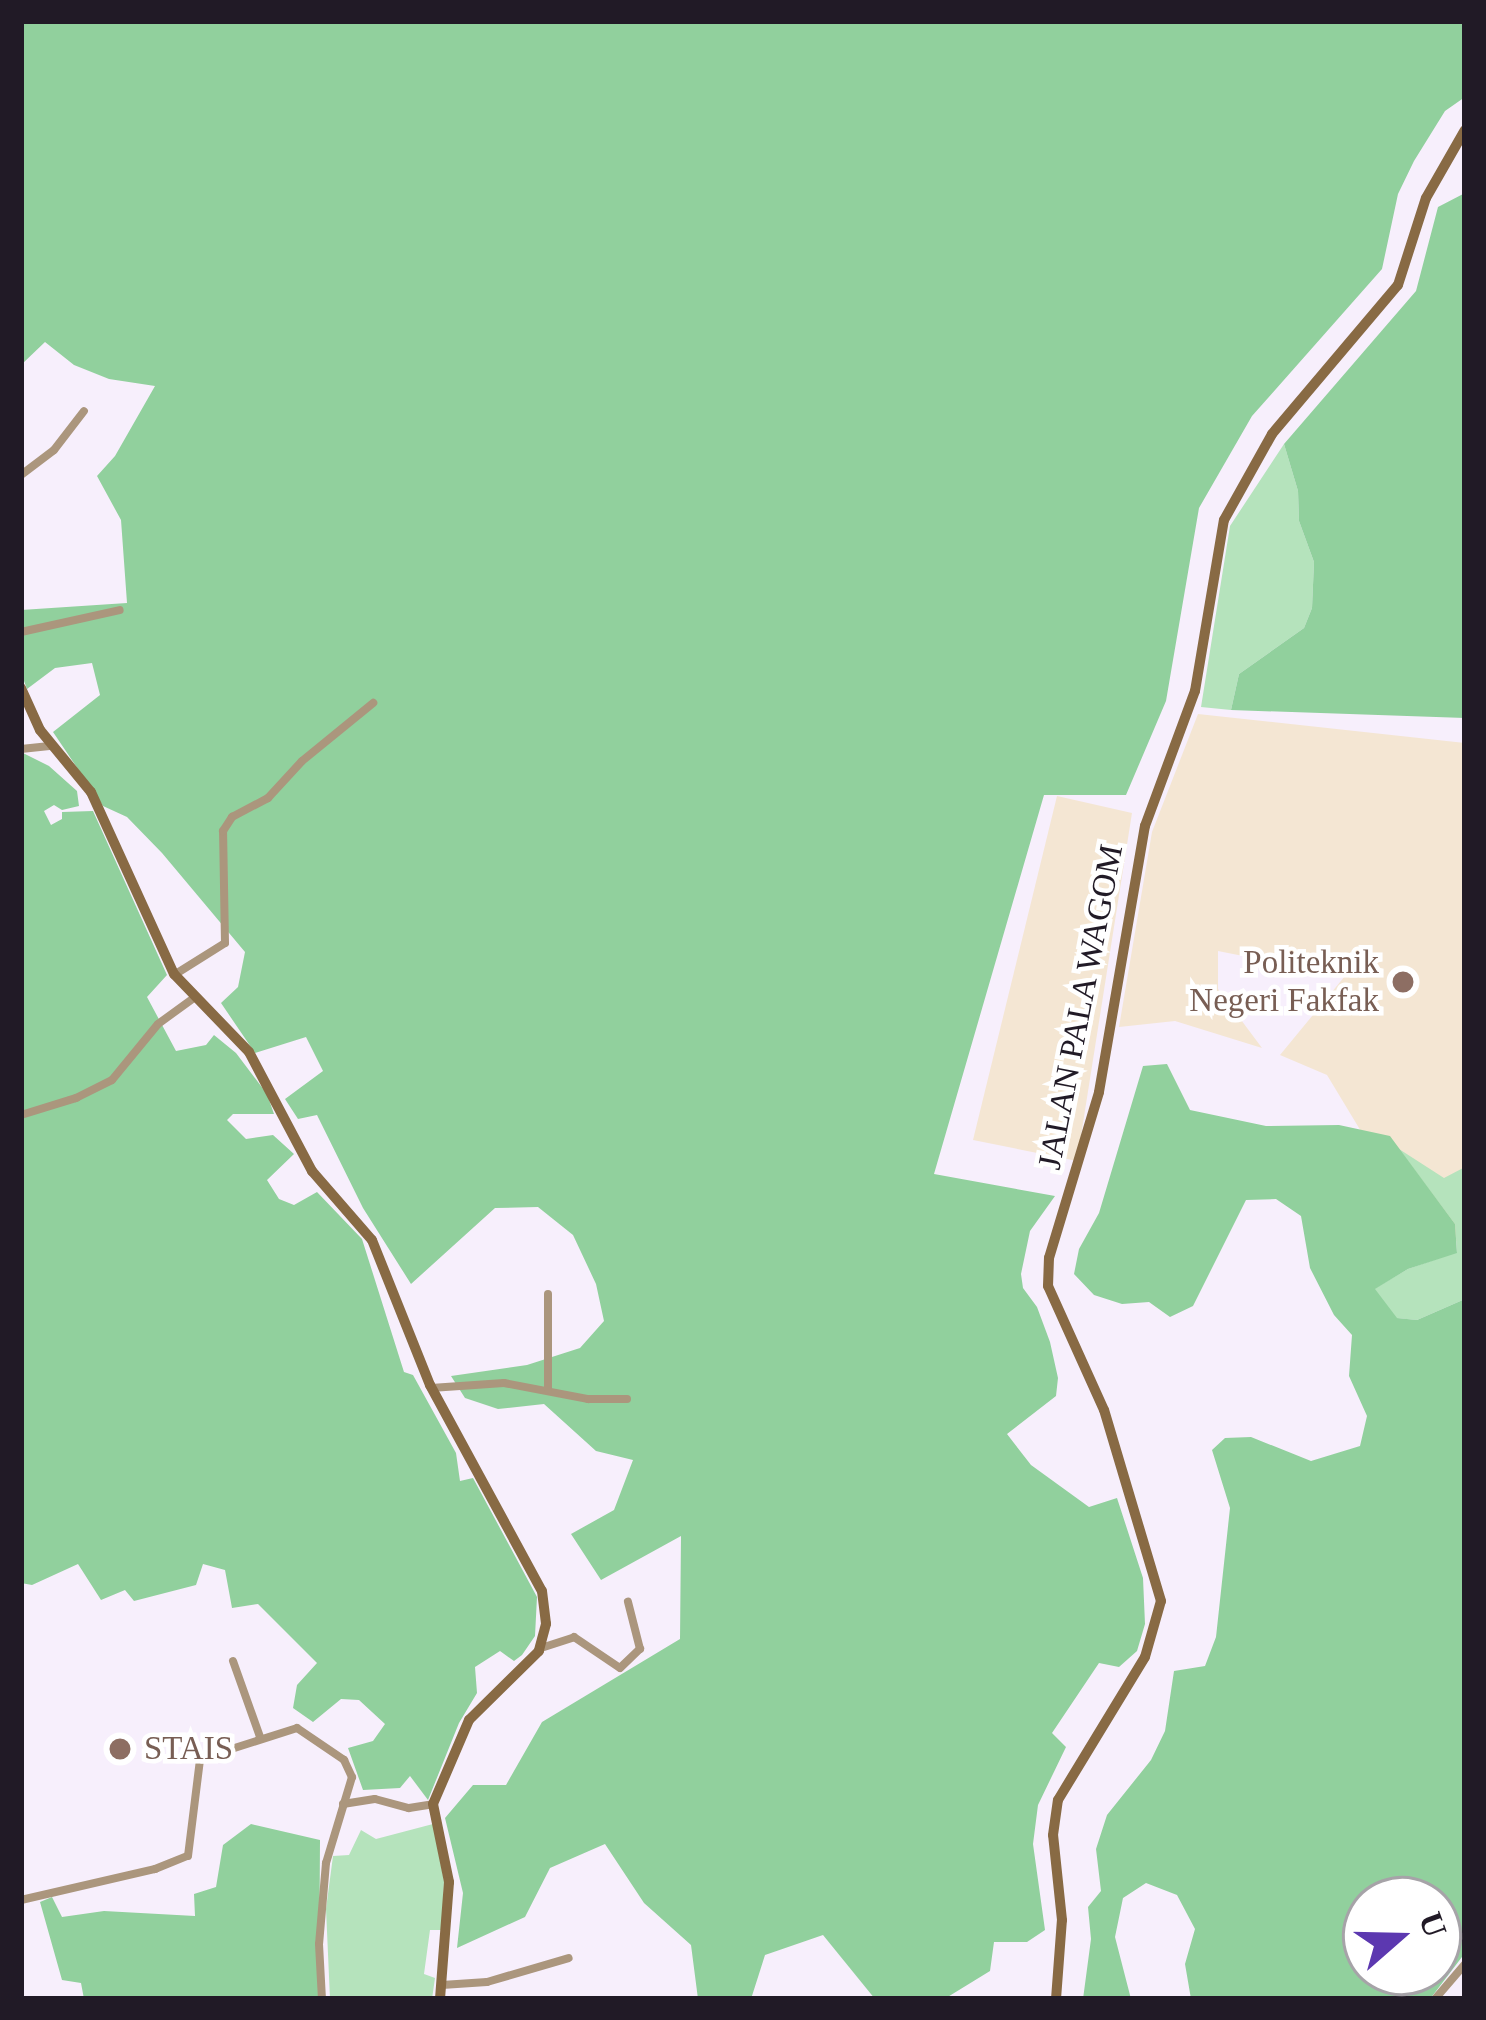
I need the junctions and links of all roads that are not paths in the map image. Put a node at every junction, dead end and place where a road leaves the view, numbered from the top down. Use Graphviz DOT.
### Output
graph roads {
  1 [pos="1465,130"];
  2 [pos="84,411"];
  3 [pos="21,475"];
  4 [pos="120,610"];
  5 [pos="21,632"];
  6 [pos="21,688"];
  7 [pos="373,703"];
  8 [pos="54,746"];
  9 [pos="21,749"];
  10 [pos="174,975"];
  11 [pos="195,997"];
  12 [pos="21,1115"];
  13 [pos="548,1294"];
  14 [pos="431,1388"];
  15 [pos="548,1390"];
  16 [pos="627,1399"];
  17 [pos="628,1601"];
  18 [pos="540,1648"];
  19 [pos="233,1661"];
  20 [pos="260,1737"];
  21 [pos="343,1804"];
  22 [pos="433,1804"];
  23 [pos="21,1900"];
  24 [pos="569,1958"];
  25 [pos="1465,1964"];
  26 [pos="442,1984"];
  27 [pos="322,1999"];
  28 [pos="440,1999"];
  29 [pos="1056,1999"];
  30 [pos="1436,1999"];
  1 -- 29 [label="main road, JALAN PALA WAGOM"];
  2 -- 3 [label="street"];
  4 -- 5 [label="street"];
  6 -- 8 [label="main road"];
  7 -- 10 [label="street"];
  8 -- 9 [label="street"];
  8 -- 10 [label="main road"];
  10 -- 11 [label="main road"];
  11 -- 12 [label="street"];
  11 -- 14 [label="main road"];
  13 -- 15 [label="street"];
  14 -- 15 [label="street"];
  14 -- 18 [label="main road"];
  15 -- 16 [label="street"];
  17 -- 18 [label="street"];
  18 -- 22 [label="main road"];
  19 -- 20 [label="street"];
  20 -- 21 [label="street"];
  20 -- 23 [label="street"];
  21 -- 22 [label="street"];
  21 -- 27 [label="street"];
  22 -- 26 [label="main road"];
  24 -- 26 [label="street"];
  25 -- 30 [label="street"];
  26 -- 28 [label="main road"];
}
